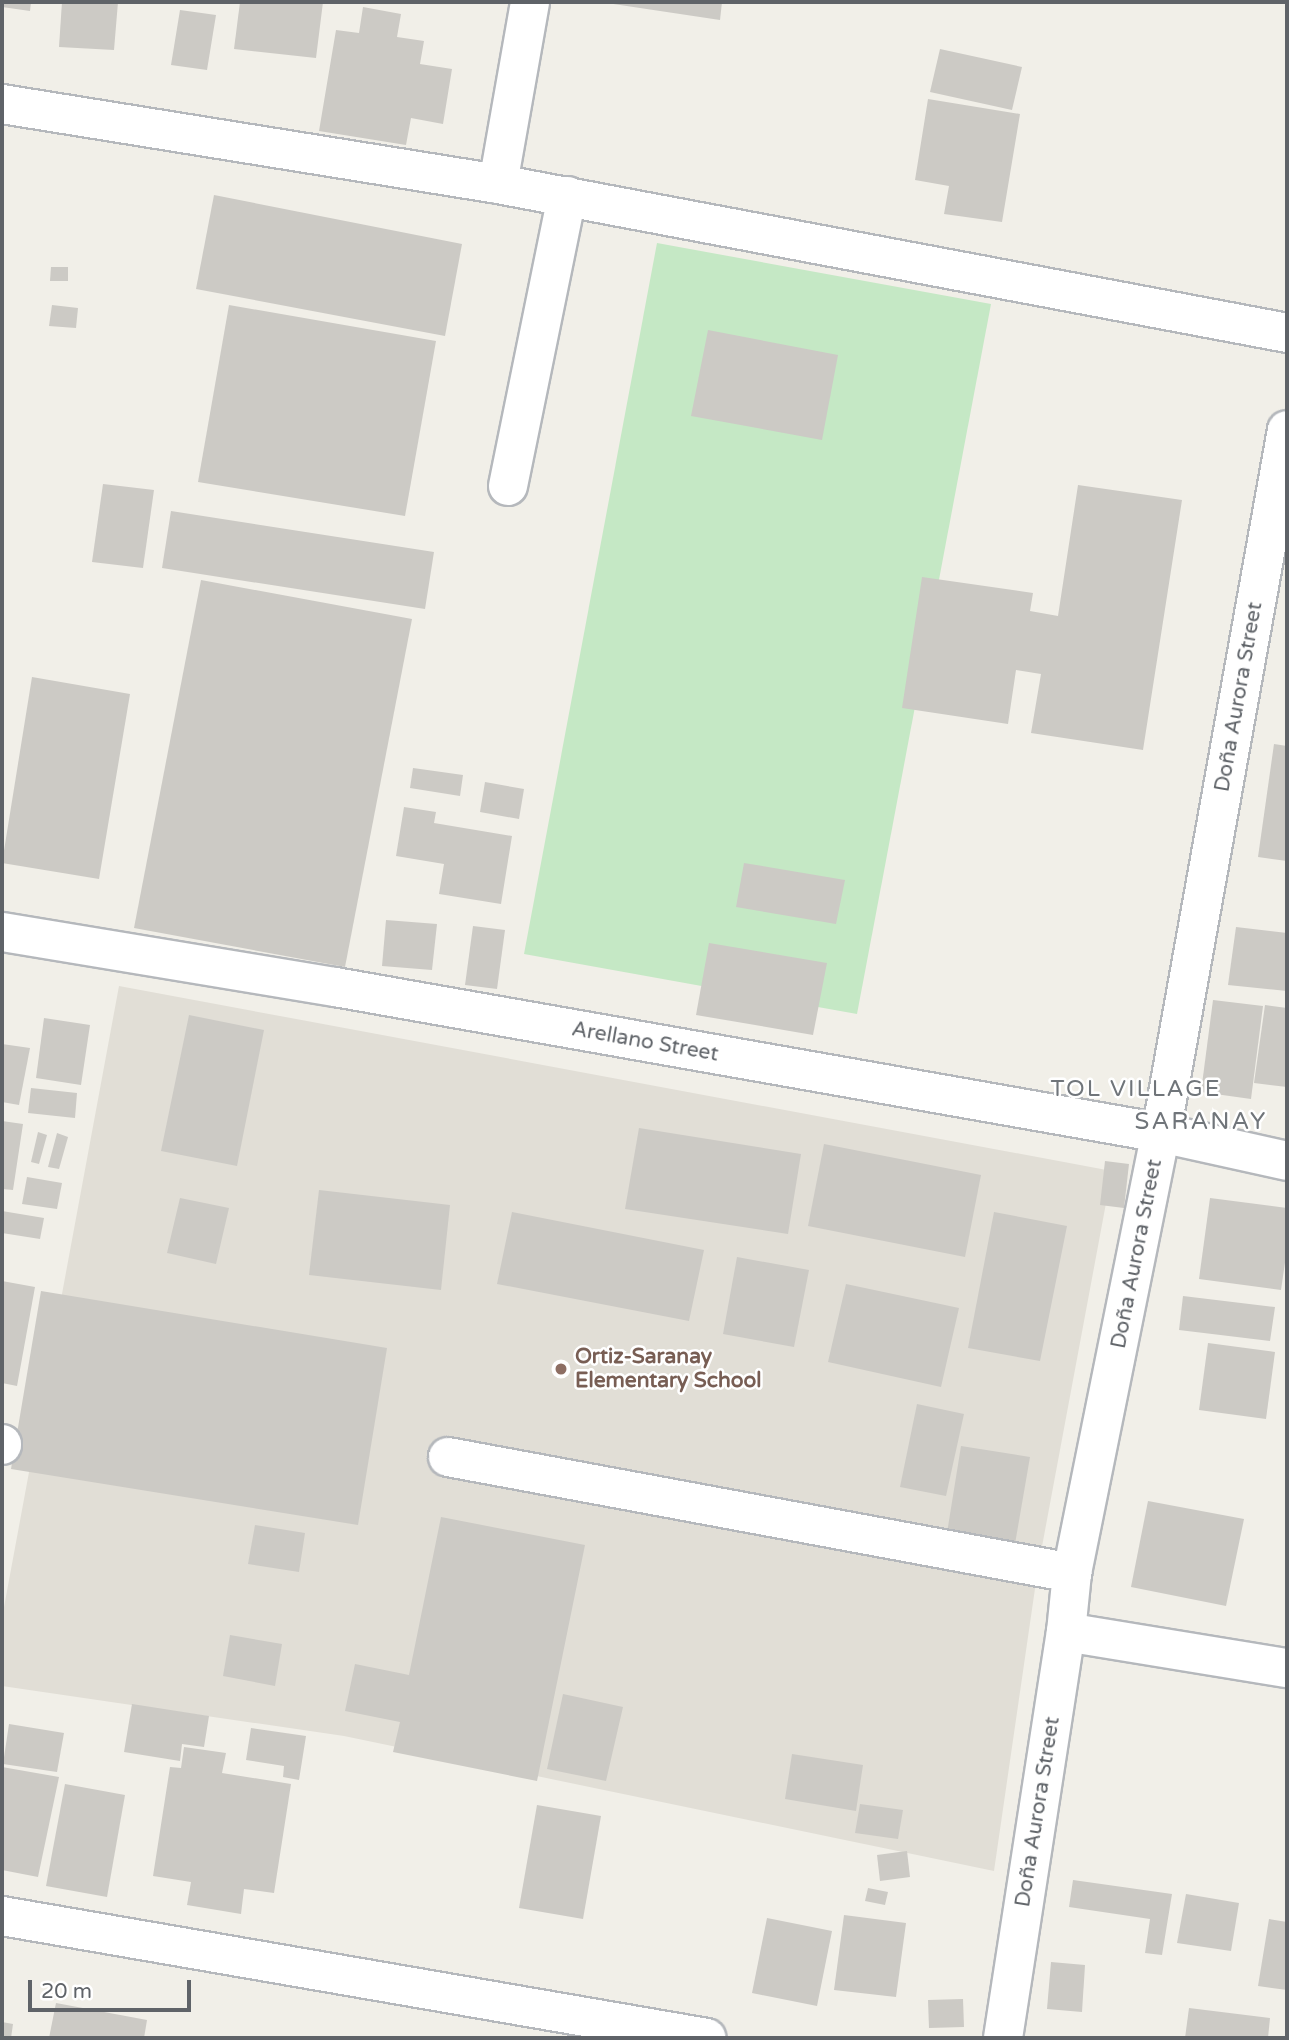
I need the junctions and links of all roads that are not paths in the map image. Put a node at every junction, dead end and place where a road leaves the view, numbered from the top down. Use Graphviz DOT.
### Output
graph roads {
  1 [pos="530,2"];
  2 [pos="2,104"];
  3 [pos="498,184"];
  4 [pos="567,196"];
  5 [pos="1287,333"];
  6 [pos="1287,430"];
  7 [pos="508,486"];
  8 [pos="2,932"];
  9 [pos="1161,1133"];
  10 [pos="1287,1161"];
  11 [pos="448,1457"];
  12 [pos="1072,1573"];
  13 [pos="1066,1632"];
  14 [pos="1287,1668"];
  15 [pos="2,1916"];
  16 [pos="707,2038"];
  17 [pos="1003,2038"];
  1 -- 3 [label="street"];
  2 -- 3 [label="street"];
  3 -- 4 [label="street"];
  4 -- 5 [label="street"];
  4 -- 7 [label="street"];
  6 -- 9 [label="street, Doña Aurora Street"];
  8 -- 9 [label="street, Arellano Street"];
  9 -- 10 [label="street, Arellano Street"];
  9 -- 12 [label="street, Doña Aurora Street"];
  11 -- 12 [label="street"];
  12 -- 13 [label="street, Doña Aurora Street"];
  13 -- 14 [label="street"];
  13 -- 17 [label="street, Doña Aurora Street"];
  15 -- 16 [label="street"];
}
